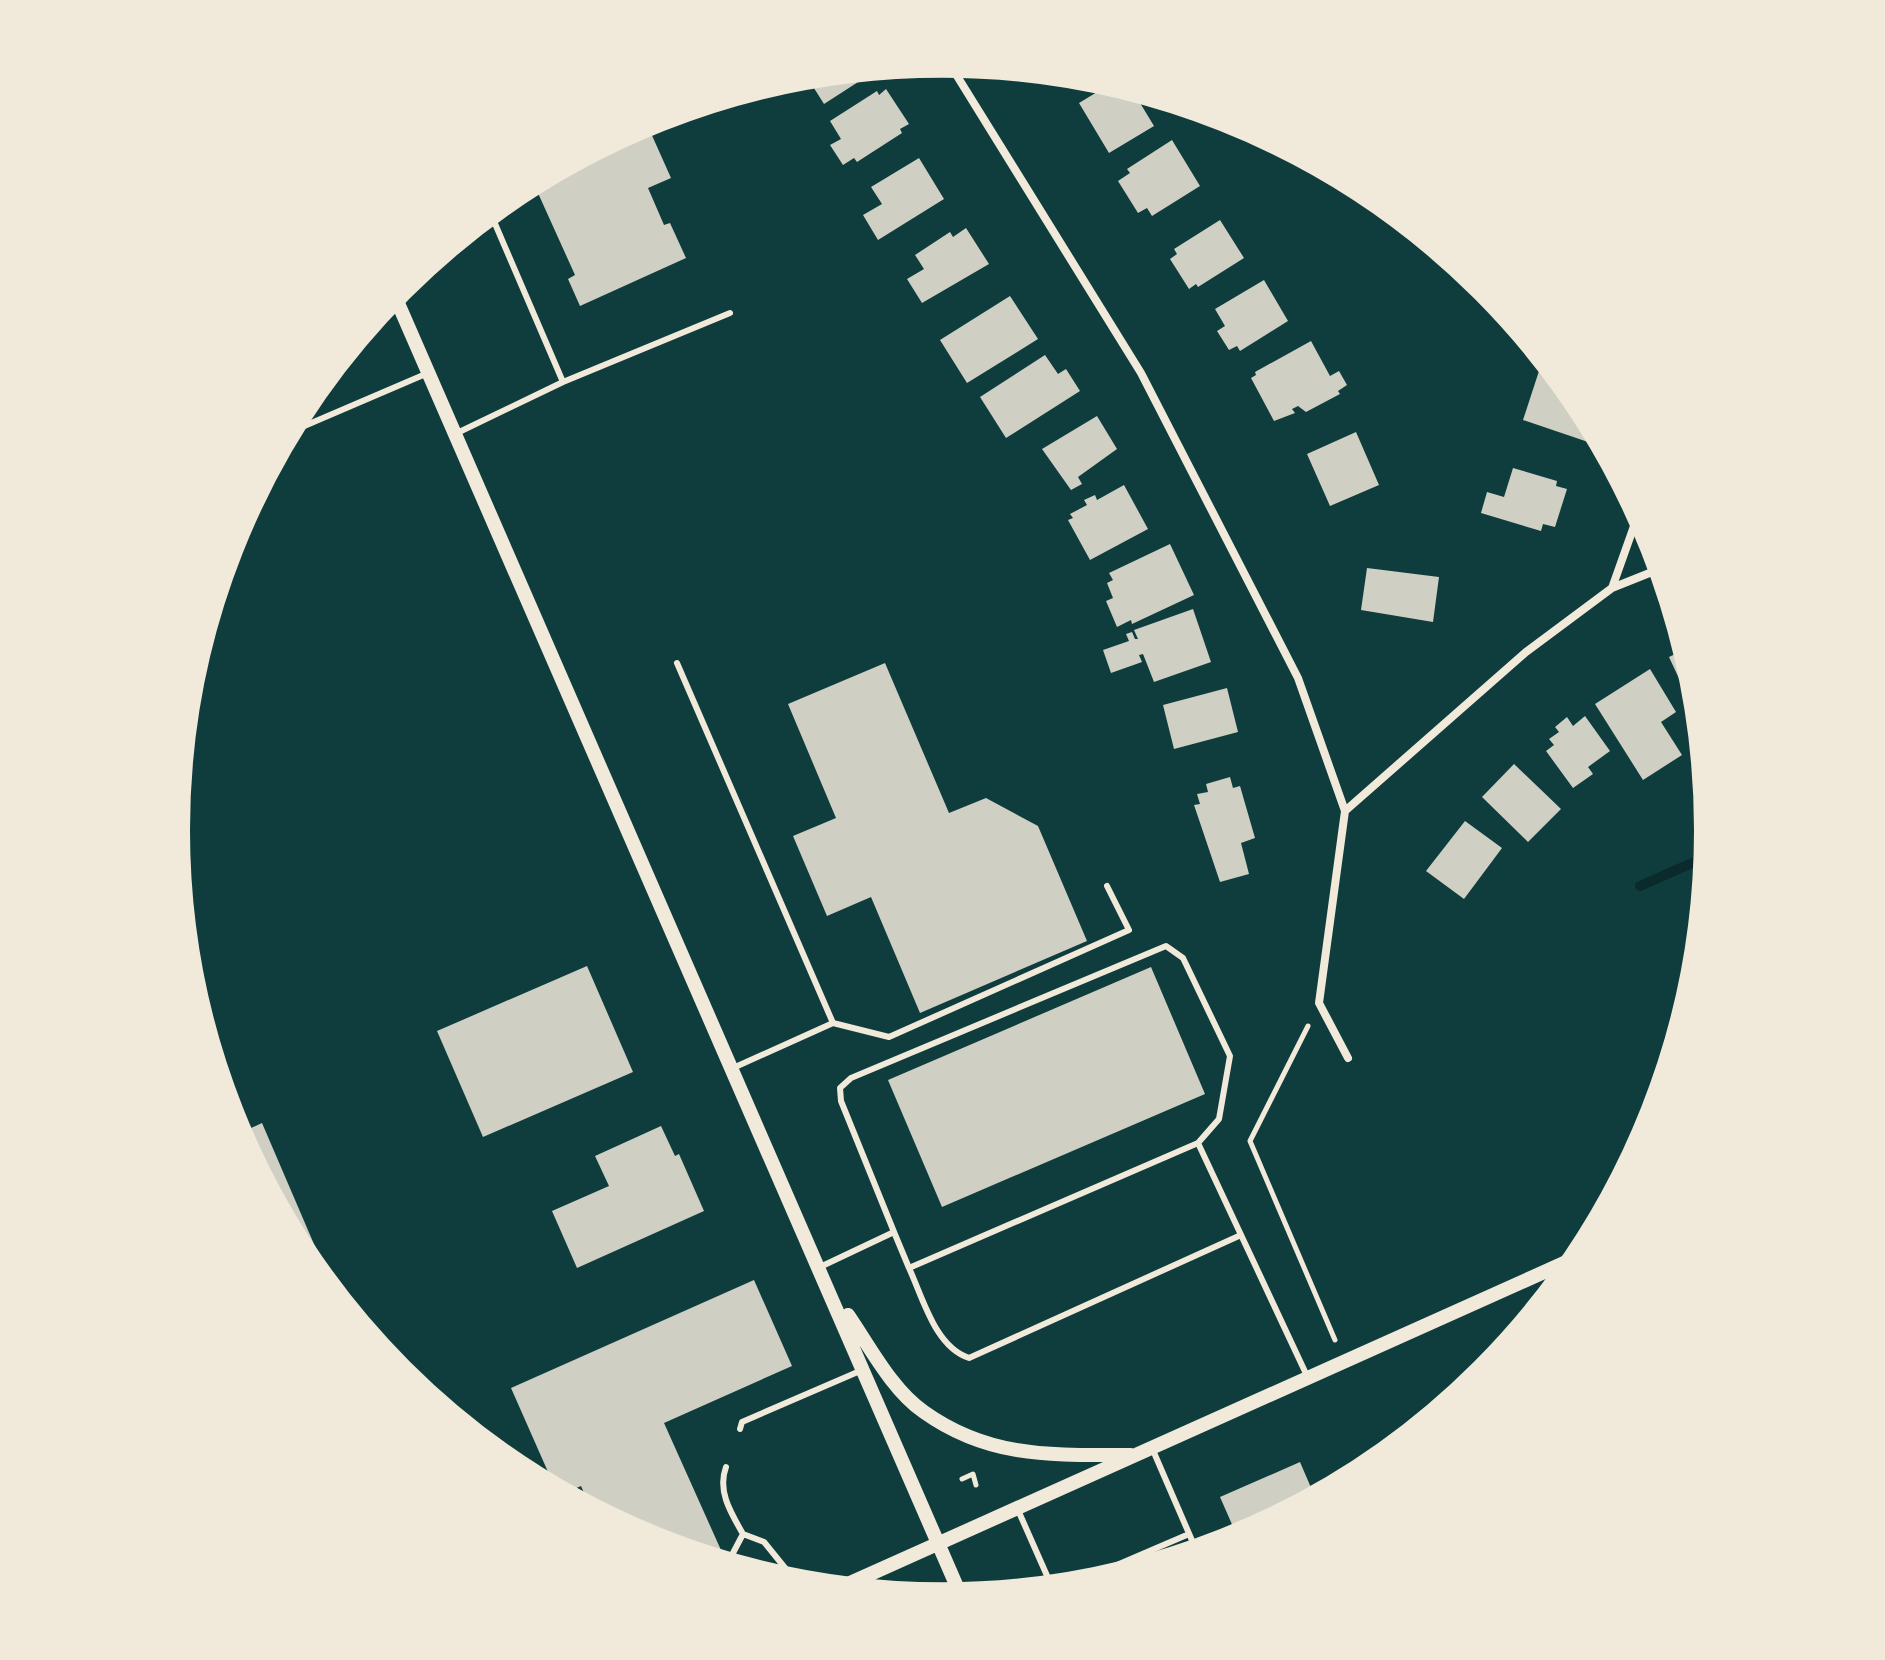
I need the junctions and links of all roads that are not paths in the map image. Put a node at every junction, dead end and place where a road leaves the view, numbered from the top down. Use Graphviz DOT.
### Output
graph roads {
  1 [pos="957,77"];
  2 [pos="495,224"];
  3 [pos="400,307"];
  4 [pos="730,313"];
  5 [pos="428,373"];
  6 [pos="563,382"];
  7 [pos="308,425"];
  8 [pos="455,434"];
  9 [pos="1633,528"];
  10 [pos="1650,573"];
  11 [pos="1612,588"];
  12 [pos="677,663"];
  13 [pos="1345,811"];
  14 [pos="1107,886"];
  15 [pos="833,1023"];
  16 [pos="1348,1058"];
  17 [pos="733,1068"];
  18 [pos="1198,1143"];
  19 [pos="894,1232"];
  20 [pos="1241,1235"];
  21 [pos="1557,1266"];
  22 [pos="820,1267"];
  23 [pos="909,1268"];
  24 [pos="827,1284"];
  25 [pos="865,1369"];
  26 [pos="1308,1378"];
  27 [pos="740,1429"];
  28 [pos="1152,1448"];
  29 [pos="1135,1455"];
  30 [pos="726,1467"];
  31 [pos="1018,1508"];
  32 [pos="743,1534"];
  33 [pos="1189,1534"];
  34 [pos="1192,1541"];
  35 [pos="941,1542"];
  36 [pos="733,1554"];
  37 [pos="1126,1561"];
  38 [pos="785,1567"];
  39 [pos="1048,1577"];
  40 [pos="859,1579"];
  41 [pos="956,1583"];
  1 -- 13 [label="street"];
  2 -- 6 [label="lane"];
  3 -- 5 [label="street"];
  4 -- 6 [label="lane"];
  5 -- 7 [label="lane"];
  5 -- 8 [label="street"];
  6 -- 8 [label="lane"];
  8 -- 17 [label="street"];
  9 -- 11 [label="street"];
  10 -- 11 [label="street"];
  11 -- 13 [label="street"];
  12 -- 15 [label="lane"];
  13 -- 16 [label="street"];
  14 -- 15 [label="lane"];
  15 -- 17 [label="lane"];
  17 -- 22 [label="street"];
  18 -- 19 [label="lane"];
  18 -- 20 [label="lane"];
  18 -- 23 [label="lane"];
  19 -- 22 [label="lane"];
  19 -- 23 [label="lane"];
  20 -- 23 [label="lane"];
  20 -- 26 [label="lane"];
  21 -- 26 [label="street"];
  22 -- 24 [label="street"];
  24 -- 25 [label="street"];
  24 -- 29 [label="street"];
  25 -- 27 [label="lane"];
  25 -- 35 [label="street"];
  26 -- 28 [label="street"];
  28 -- 29 [label="street"];
  28 -- 33 [label="lane"];
  29 -- 31 [label="street"];
  30 -- 32 [label="lane"];
  31 -- 35 [label="street"];
  31 -- 39 [label="lane"];
  32 -- 36 [label="lane"];
  32 -- 38 [label="lane"];
  33 -- 34 [label="lane"];
  33 -- 37 [label="lane"];
  35 -- 40 [label="street"];
  35 -- 41 [label="street"];
}
